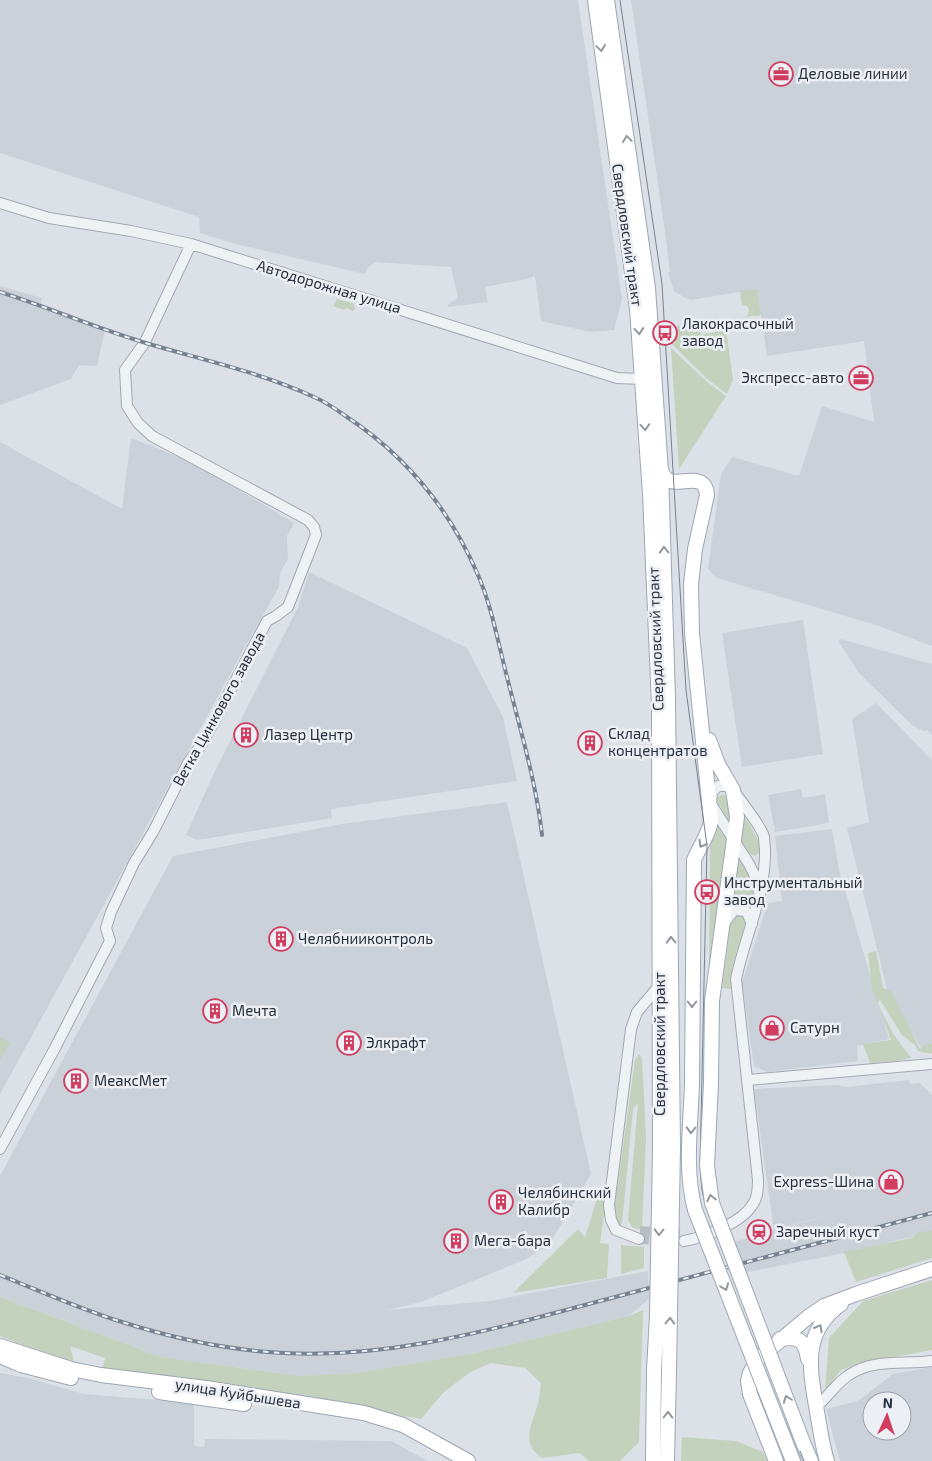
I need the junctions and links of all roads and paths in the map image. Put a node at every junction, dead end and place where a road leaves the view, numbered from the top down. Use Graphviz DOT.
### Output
graph roads {
  1 [pos="595,0"];
  2 [pos="608,0"];
  3 [pos="0,203"];
  4 [pos="191,244"];
  5 [pos="649,378"];
  6 [pos="661,470"];
  7 [pos="674,482"];
  8 [pos="662,503"];
  9 [pos="700,710"];
  10 [pos="733,790"];
  11 [pos="710,804"];
  12 [pos="764,845"];
  13 [pos="738,846"];
  14 [pos="760,896"];
  15 [pos="752,924"];
  16 [pos="723,926"];
  17 [pos="660,986"];
  18 [pos="932,1064"];
  19 [pos="748,1080"];
  20 [pos="667,1148"];
  21 [pos="0,1149"];
  22 [pos="639,1235"];
  23 [pos="684,1238"];
  24 [pos="932,1269"];
  25 [pos="856,1294"];
  26 [pos="780,1339"];
  27 [pos="0,1346"];
  28 [pos="0,1356"];
  29 [pos="932,1361"];
  30 [pos="810,1367"];
  31 [pos="274,1404"];
  32 [pos="816,1407"];
  33 [pos="791,1456"];
  34 [pos="652,1459"];
  35 [pos="459,1461"];
  36 [pos="468,1461"];
  37 [pos="667,1461"];
  38 [pos="776,1461"];
  39 [pos="811,1461"];
  40 [pos="827,1461"];
  1 -- 5 [label="main road, Свердловский тракт, one-way"];
  5 -- 2 [label="main road, Свердловский тракт, one-way"];
  3 -- 4 [label="street, Автодорожная улица"];
  4 -- 5 [label="street, Автодорожная улица"];
  4 -- 21 [label="street, Ветка Цинкового завода"];
  5 -- 6 [label="main road, Свердловский тракт"];
  5 -- 17 [label="main road, Свердловский тракт, one-way"];
  6 -- 7 [label="main road"];
  6 -- 8 [label="main road, Свердловский тракт"];
  7 -- 8 [label="main road"];
  7 -- 9 [label="main road"];
  20 -- 8 [label="main road, Свердловский тракт, one-way"];
  9 -- 10 [label="main road"];
  9 -- 11 [label="main road"];
  10 -- 11 [label="street"];
  10 -- 12 [label="street"];
  10 -- 13 [label="main road"];
  11 -- 13 [label="street"];
  11 -- 33 [label="main road, one-way, bridge"];
  12 -- 13 [label="street"];
  12 -- 14 [label="street"];
  13 -- 14 [label="street"];
  13 -- 16 [label="main road"];
  14 -- 15 [label="street"];
  15 -- 16 [label="street"];
  15 -- 19 [label="street"];
  39 -- 16 [label="main road, one-way, bridge"];
  17 -- 20 [label="main road, Свердловский тракт"];
  17 -- 22 [label="street"];
  18 -- 19 [label="street"];
  19 -- 23 [label="street"];
  20 -- 34 [label="main road, Свердловский тракт, one-way, bridge"];
  37 -- 20 [label="main road, Свердловский тракт, one-way, bridge"];
  24 -- 25 [label="main road"];
  25 -- 26 [label="main road"];
  30 -- 25 [label="main road, one-way"];
  26 -- 30 [label="main road"];
  26 -- 38 [label="main road"];
  27 -- 31 [label="main road, улица Куйбышева"];
  28 -- 31 [label="main road, улица Куйбышева"];
  29 -- 32 [label="street"];
  30 -- 32 [label="main road"];
  31 -- 35 [label="main road, улица Куйбышева"];
  31 -- 36 [label="main road, улица Куйбышева"];
  32 -- 40 [label="main road"];
}
